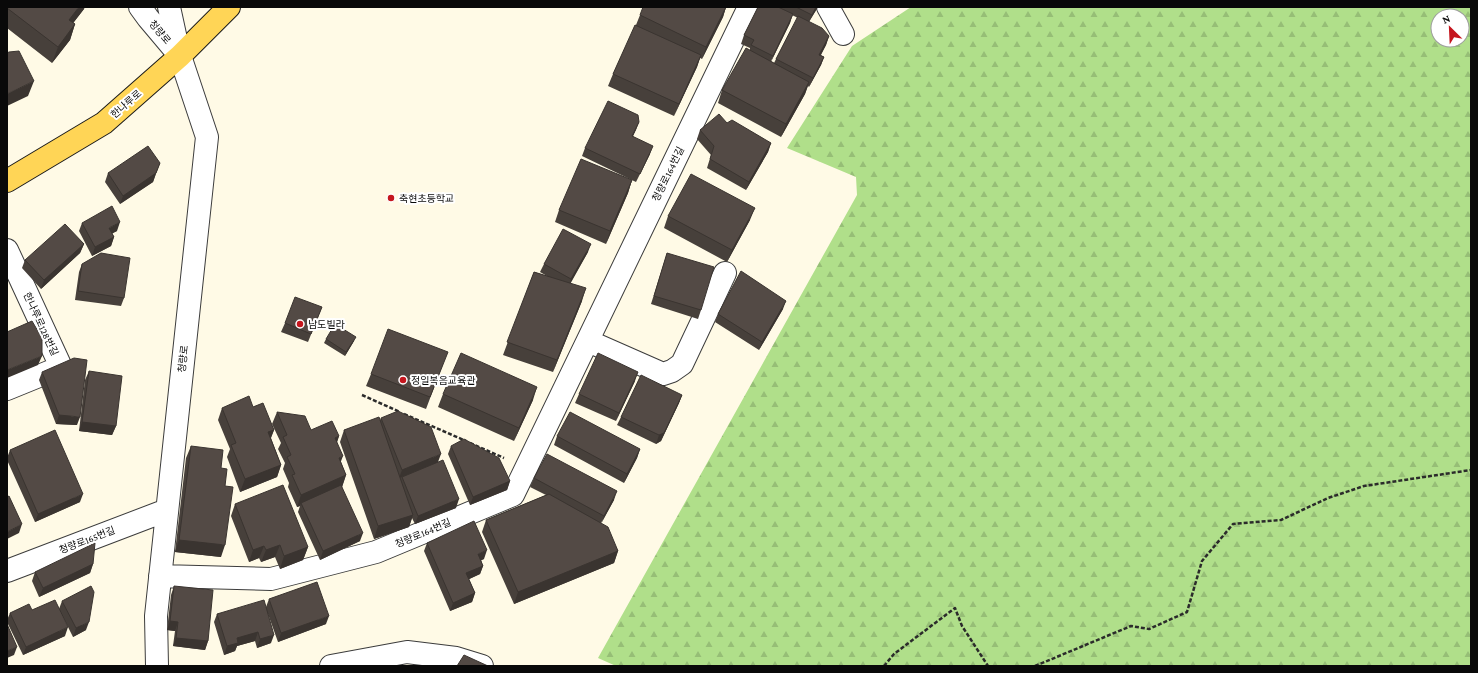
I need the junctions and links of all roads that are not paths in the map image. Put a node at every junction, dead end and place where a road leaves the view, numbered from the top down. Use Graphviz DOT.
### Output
graph roads {
  1 [pos="140,7"];
  2 [pos="169,7"];
  3 [pos="229,7"];
  4 [pos="749,7"];
  5 [pos="828,7"];
  6 [pos="843,34"];
  7 [pos="180,56"];
  8 [pos="7,181"];
  9 [pos="7,250"];
  10 [pos="725,274"];
  11 [pos="588,341"];
  12 [pos="7,389"];
  13 [pos="167,510"];
  14 [pos="7,571"];
  15 [pos="160,576"];
  16 [pos="157,666"];
  17 [pos="331,666"];
  18 [pos="482,666"];
  1 -- 7 [label="street, 청량로"];
  2 -- 7 [label="street, 청량로"];
  3 -- 7 [label="main road, 한나루로"];
  4 -- 11 [label="street, 청량로164번길"];
  5 -- 6 [label="street"];
  7 -- 8 [label="main road, 한나루로"];
  7 -- 13 [label="street, 청량로"];
  9 -- 12 [label="street, 한나루로128번길"];
  10 -- 11 [label="street"];
  11 -- 15 [label="street, 청량로164번길"];
  13 -- 14 [label="street, 청량로165번길"];
  13 -- 15 [label="street, 청량로"];
  15 -- 16 [label="street, 청량로"];
  17 -- 18 [label="street"];
}
